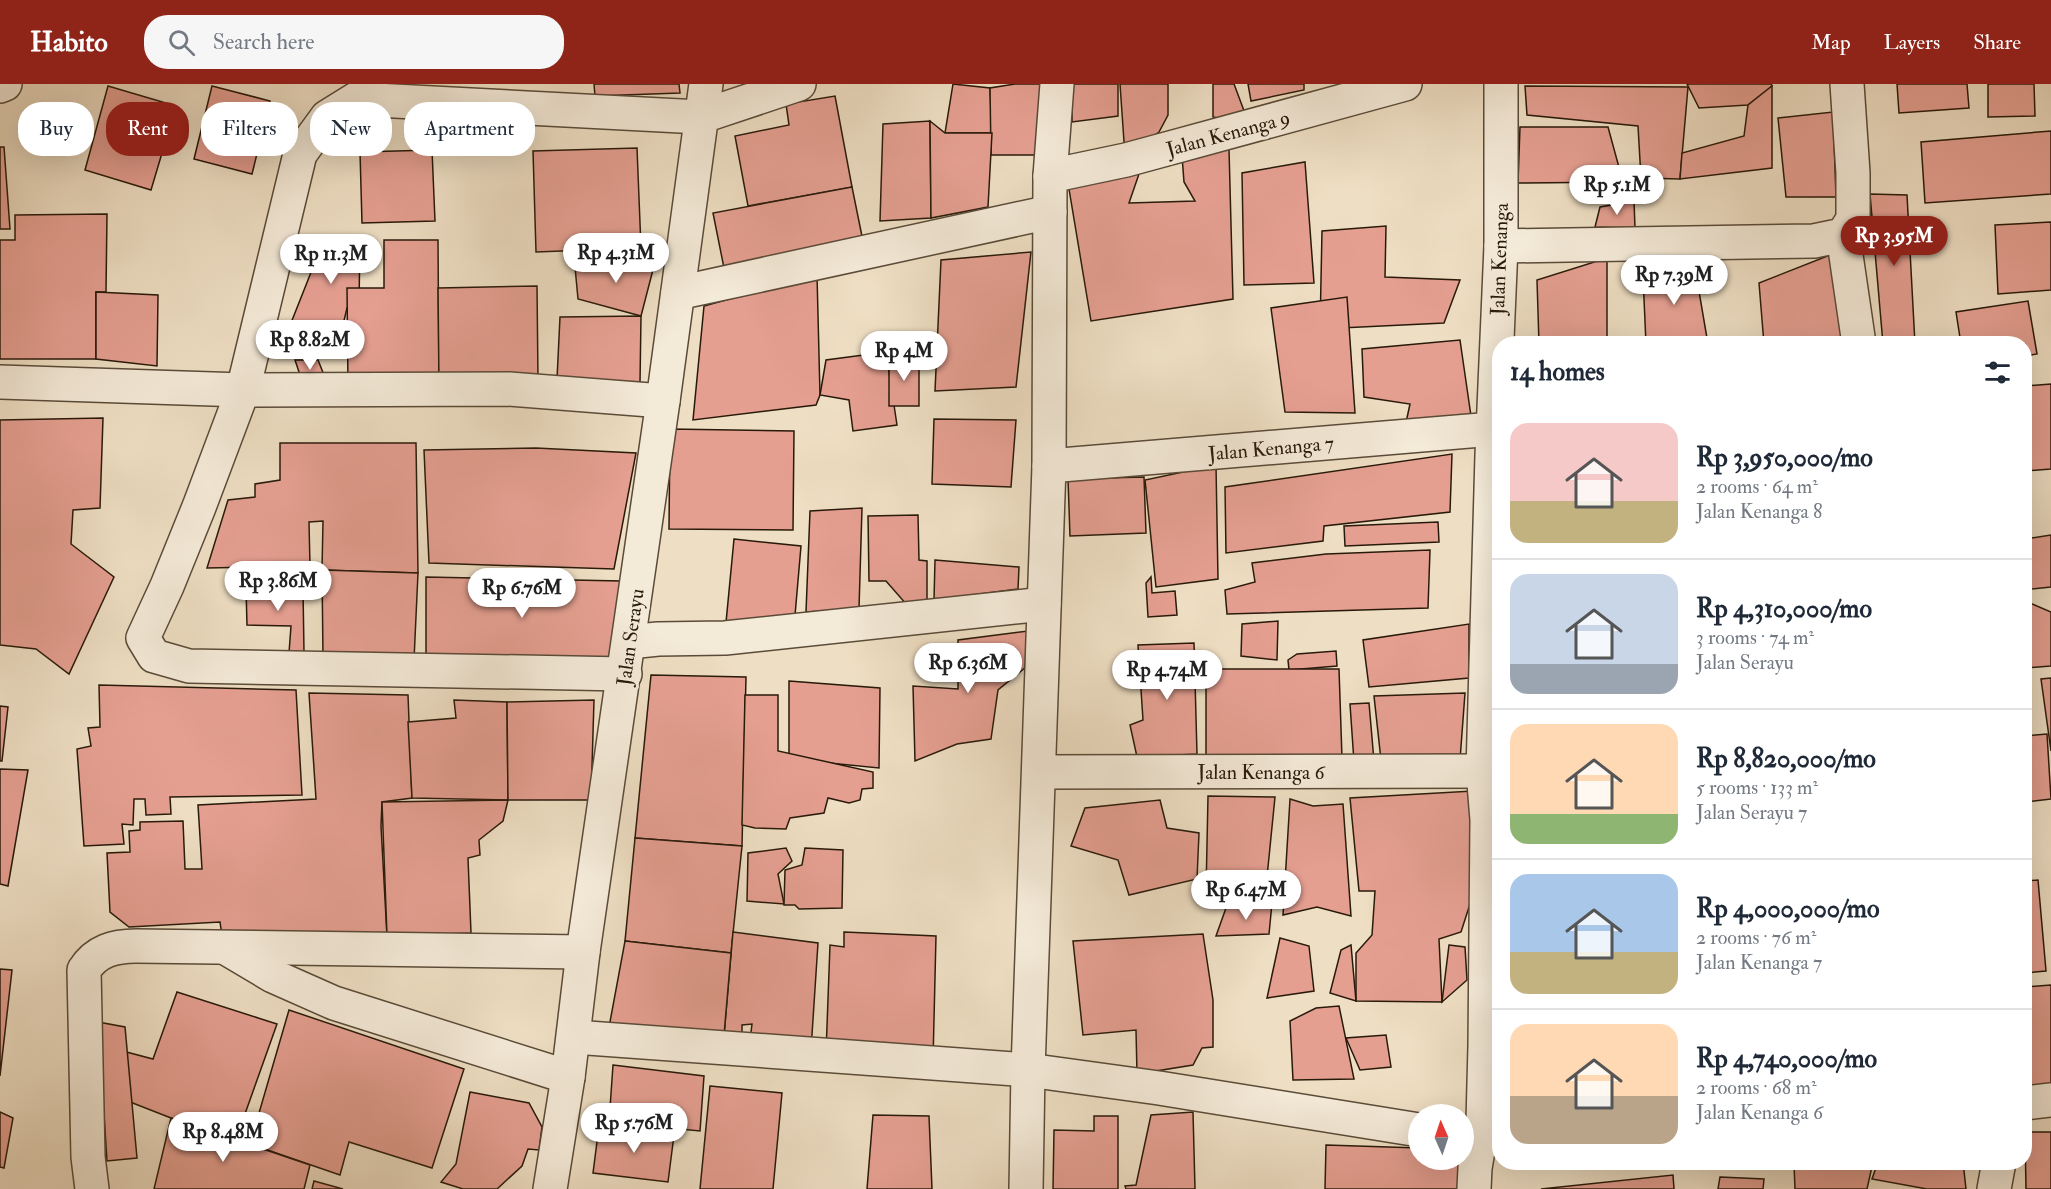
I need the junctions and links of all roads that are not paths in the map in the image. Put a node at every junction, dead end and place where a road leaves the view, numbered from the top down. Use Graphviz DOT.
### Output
graph roads {
  1 [pos="5,84"];
  2 [pos="706,84"];
  3 [pos="799,84"];
  4 [pos="1057,84"];
  5 [pos="1405,84"];
  6 [pos="1501,84"];
  7 [pos="1847,84"];
  8 [pos="0,86"];
  9 [pos="700,117"];
  10 [pos="1050,176"];
  11 [pos="1050,212"];
  12 [pos="1843,235"];
  13 [pos="1502,246"];
  14 [pos="678,293"];
  15 [pos="1498,336"];
  16 [pos="1858,336"];
  17 [pos="0,382"];
  18 [pos="243,390"];
  19 [pos="663,401"];
  20 [pos="1492,429"];
  21 [pos="1492,463"];
  22 [pos="1049,466"];
  23 [pos="1044,604"];
  24 [pos="630,642"];
  25 [pos="625,674"];
  26 [pos="1483,771"];
  27 [pos="1039,772"];
  28 [pos="1492,811"];
  29 [pos="1492,870"];
  30 [pos="222,946"];
  31 [pos="583,952"];
  32 [pos="574,1037"];
  33 [pos="1028,1070"];
  34 [pos="568,1077"];
  35 [pos="2051,1100"];
  36 [pos="2032,1102"];
  37 [pos="1408,1128"];
  38 [pos="1481,1139"];
  39 [pos="1998,1170"];
  40 [pos="92,1189"];
  41 [pos="550,1189"];
  42 [pos="1026,1189"];
  43 [pos="1474,1189"];
  44 [pos="1994,1189"];
  1 -- 8 [label="street"];
  2 -- 9 [label="street, Jalan Serayu"];
  3 -- 9 [label="street"];
  4 -- 10 [label="street"];
  5 -- 10 [label="street, Jalan Kenanga 9"];
  6 -- 13 [label="street, Jalan Kenanga"];
  7 -- 12 [label="street"];
  9 -- 14 [label="street, Jalan Serayu"];
  9 -- 18 [label="street"];
  10 -- 11 [label="street"];
  11 -- 14 [label="street"];
  11 -- 22 [label="street"];
  12 -- 13 [label="street"];
  12 -- 16 [label="street"];
  13 -- 15 [label="street, Jalan Kenanga"];
  14 -- 19 [label="street, Jalan Serayu"];
  17 -- 18 [label="street"];
  18 -- 19 [label="street"];
  18 -- 25 [label="street"];
  19 -- 24 [label="street, Jalan Serayu"];
  20 -- 22 [label="street, Jalan Kenanga 7"];
  21 -- 26 [label="street, Jalan Kenanga"];
  22 -- 23 [label="street"];
  23 -- 24 [label="street"];
  23 -- 27 [label="street"];
  24 -- 25 [label="street, Jalan Serayu"];
  25 -- 31 [label="street, Jalan Serayu"];
  26 -- 27 [label="street, Jalan Kenanga 6"];
  26 -- 28 [label="street, Jalan Kenanga"];
  27 -- 33 [label="street"];
  29 -- 38 [label="street, Jalan Kenanga"];
  30 -- 31 [label="street"];
  30 -- 34 [label="street"];
  30 -- 40 [label="street"];
  31 -- 32 [label="street, Jalan Serayu"];
  32 -- 33 [label="street"];
  32 -- 34 [label="street, Jalan Serayu"];
  33 -- 37 [label="street"];
  33 -- 42 [label="street"];
  34 -- 41 [label="street, Jalan Serayu"];
  35 -- 36 [label="street"];
  38 -- 43 [label="street, Jalan Kenanga"];
  39 -- 44 [label="street"];
}
